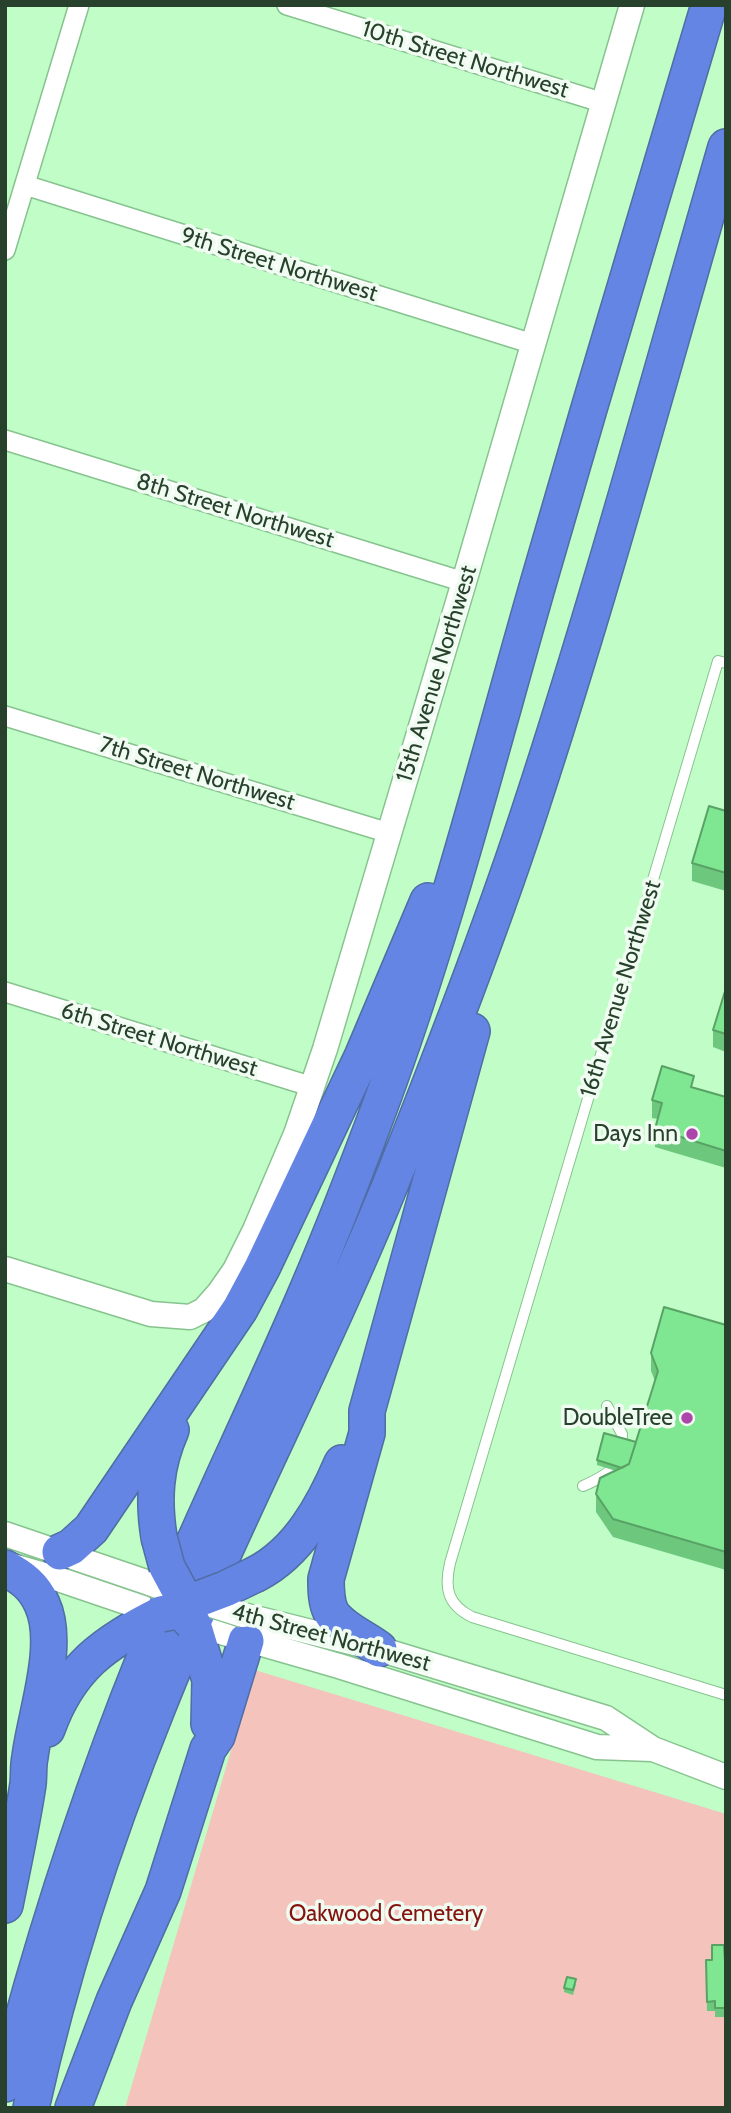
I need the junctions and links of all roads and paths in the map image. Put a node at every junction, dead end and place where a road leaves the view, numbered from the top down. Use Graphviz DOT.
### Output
graph roads {
  1 [pos="79,5"];
  2 [pos="286,5"];
  3 [pos="632,5"];
  4 [pos="706,15"];
  5 [pos="604,103"];
  6 [pos="726,147"];
  7 [pos="24,185"];
  8 [pos="5,250"];
  9 [pos="533,344"];
  10 [pos="5,440"];
  11 [pos="464,582"];
  12 [pos="722,662"];
  13 [pos="5,716"];
  14 [pos="491,749"];
  15 [pos="530,811"];
  16 [pos="389,833"];
  17 [pos="5,992"];
  18 [pos="313,1087"];
  19 [pos="5,1269"];
  20 [pos="210,1354"];
  21 [pos="607,1406"];
  22 [pos="367,1411"];
  23 [pos="583,1486"];
  24 [pos="5,1534"];
  25 [pos="60,1552"];
  26 [pos="5,1566"];
  27 [pos="186,1609"];
  28 [pos="379,1649"];
  29 [pos="726,1695"];
  30 [pos="208,1749"];
  31 [pos="653,1749"];
  32 [pos="726,1777"];
  33 [pos="28,1782"];
  34 [pos="5,1905"];
  35 [pos="5,2084"];
  36 [pos="31,2108"];
  37 [pos="73,2108"];
  1 -- 7 [label="street"];
  2 -- 5 [label="street, 10th Street Northwest"];
  3 -- 5 [label="street, 15th Avenue Northwest"];
  4 -- 14 [label="highway"];
  5 -- 9 [label="street, 15th Avenue Northwest"];
  6 -- 15 [label="highway"];
  7 -- 8 [label="street"];
  7 -- 9 [label="street, 9th Street Northwest"];
  9 -- 11 [label="street, 15th Avenue Northwest"];
  10 -- 11 [label="street, 8th Street Northwest"];
  11 -- 16 [label="street, 15th Avenue Northwest"];
  12 -- 29 [label="lane, 16th Avenue Northwest"];
  13 -- 16 [label="street, 7th Street Northwest"];
  14 -- 20 [label="highway"];
  14 -- 35 [label="highway"];
  15 -- 22 [label="highway"];
  15 -- 36 [label="highway"];
  16 -- 18 [label="street, 15th Avenue Northwest"];
  17 -- 18 [label="street, 6th Street Northwest"];
  18 -- 19 [label="street, 15th Avenue Northwest"];
  20 -- 25 [label="highway"];
  20 -- 27 [label="highway, bridge"];
  21 -- 23 [label="lane"];
  22 -- 27 [label="highway, bridge"];
  22 -- 28 [label="highway"];
  24 -- 25 [label="street, 4th Street Northwest"];
  25 -- 27 [label="street, 4th Street Northwest"];
  26 -- 27 [label="street, 4th Street Northwest"];
  26 -- 33 [label="highway"];
  27 -- 28 [label="street, 4th Street Northwest"];
  27 -- 30 [label="highway"];
  27 -- 30 [label="highway"];
  27 -- 31 [label="street, 4th Street Northwest"];
  27 -- 33 [label="highway"];
  28 -- 31 [label="street, 4th Street Northwest"];
  30 -- 37 [label="highway"];
  31 -- 32 [label="street, 4th Street Northwest"];
  33 -- 34 [label="highway"];
}
